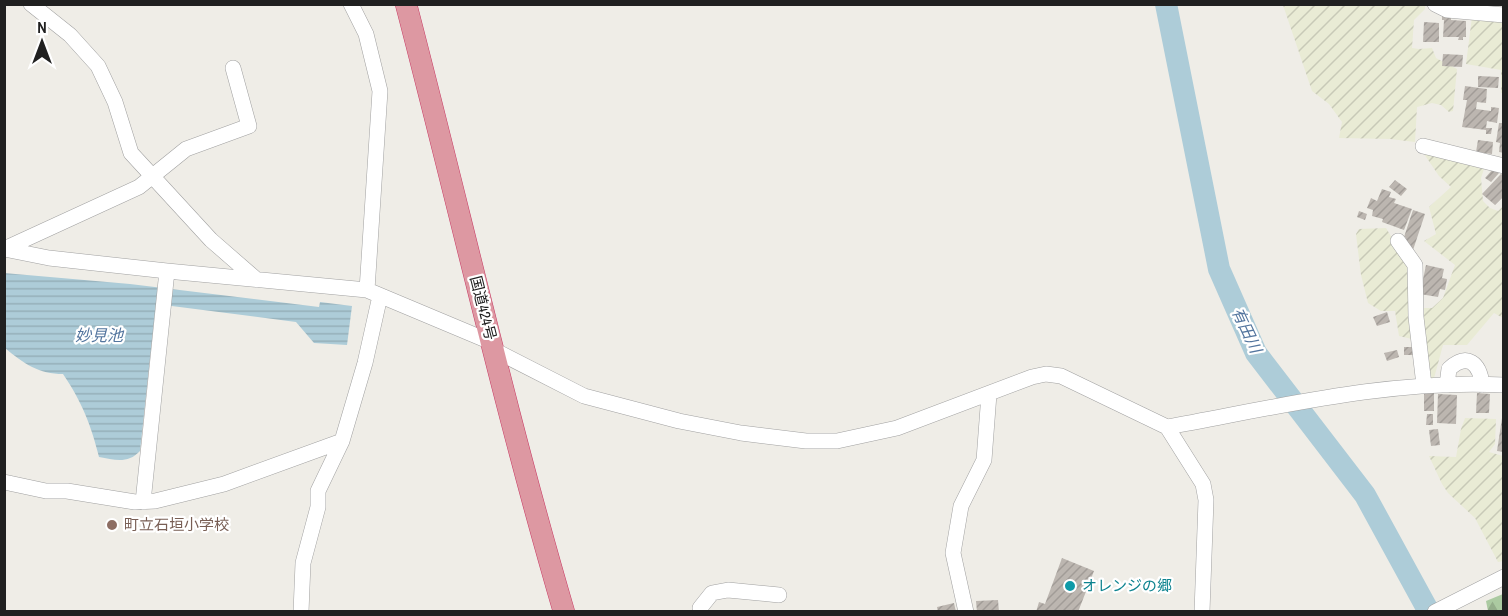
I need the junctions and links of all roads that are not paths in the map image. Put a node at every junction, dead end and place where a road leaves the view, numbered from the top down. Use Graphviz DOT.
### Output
graph roads {
  1 [pos="31,4"];
  2 [pos="351,4"];
  3 [pos="406,4"];
  4 [pos="1435,4"];
  5 [pos="1503,15"];
  6 [pos="233,68"];
  7 [pos="1423,146"];
  8 [pos="1503,166"];
  9 [pos="153,176"];
  10 [pos="1398,241"];
  11 [pos="4,249"];
  12 [pos="167,271"];
  13 [pos="257,280"];
  14 [pos="374,293"];
  15 [pos="493,346"];
  16 [pos="1424,385"];
  17 [pos="1447,385"];
  18 [pos="1482,385"];
  19 [pos="1503,385"];
  20 [pos="989,394"];
  21 [pos="1167,427"];
  22 [pos="342,441"];
  23 [pos="4,482"];
  24 [pos="143,502"];
  25 [pos="1503,577"];
  26 [pos="779,595"];
  27 [pos="301,612"];
  28 [pos="564,612"];
  29 [pos="701,612"];
  30 [pos="966,612"];
  31 [pos="1202,612"];
  32 [pos="1435,612"];
  1 -- 9 [label="street"];
  2 -- 14 [label="street"];
  3 -- 15 [label="highway, 国道424号"];
  4 -- 5 [label="street"];
  6 -- 9 [label="street"];
  7 -- 8 [label="street"];
  9 -- 11 [label="street"];
  9 -- 13 [label="street"];
  10 -- 16 [label="street"];
  11 -- 12 [label="street"];
  12 -- 13 [label="street"];
  12 -- 24 [label="street"];
  13 -- 14 [label="street"];
  14 -- 15 [label="street"];
  14 -- 22 [label="street"];
  15 -- 20 [label="street"];
  15 -- 28 [label="highway, 国道424号"];
  16 -- 17 [label="street"];
  16 -- 21 [label="street"];
  17 -- 18 [label="street"];
  17 -- 18 [label="street"];
  18 -- 19 [label="street"];
  20 -- 21 [label="street"];
  20 -- 30 [label="street"];
  21 -- 31 [label="street"];
  22 -- 24 [label="street"];
  22 -- 27 [label="street"];
  23 -- 24 [label="street"];
  25 -- 32 [label="street"];
  26 -- 29 [label="street"];
}
